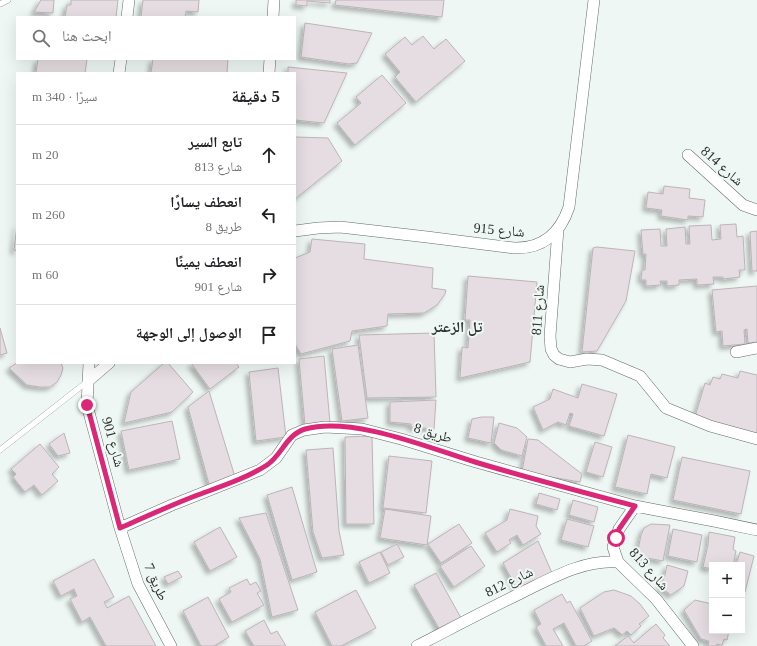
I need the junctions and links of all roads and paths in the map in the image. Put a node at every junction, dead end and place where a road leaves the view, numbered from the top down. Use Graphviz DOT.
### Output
graph roads {
  1 [pos="8,0"];
  2 [pos="129,0"];
  3 [pos="274,0"];
  4 [pos="594,0"];
  5 [pos="0,4"];
  6 [pos="127,16"];
  7 [pos="273,16"];
  8 [pos="121,60"];
  9 [pos="270,60"];
  10 [pos="119,72"];
  11 [pos="269,72"];
  12 [pos="688,156"];
  13 [pos="757,210"];
  14 [pos="558,229"];
  15 [pos="296,231"];
  16 [pos="757,348"];
  17 [pos="736,352"];
  18 [pos="89,364"];
  19 [pos="108,364"];
  20 [pos="88,381"];
  21 [pos="757,439"];
  22 [pos="0,450"];
  23 [pos="635,506"];
  24 [pos="120,528"];
  25 [pos="757,530"];
  26 [pos="618,562"];
  27 [pos="171,646"];
  28 [pos="417,646"];
  29 [pos="693,646"];
  1 -- 5 [label="lane"];
  2 -- 6 [label="street"];
  3 -- 7 [label="street"];
  4 -- 14 [label="street, شارع 915"];
  8 -- 10 [label="street"];
  9 -- 11 [label="street"];
  12 -- 13 [label="street, شارع 814"];
  14 -- 15 [label="street, شارع 915"];
  14 -- 21 [label="street, شارع 811"];
  16 -- 17 [label="street"];
  18 -- 20 [label="street, شارع 901"];
  19 -- 20 [label="street"];
  20 -- 22 [label="lane"];
  20 -- 24 [label="street, شارع 901"];
  23 -- 24 [label="street, طريق 8"];
  23 -- 25 [label="street, طريق 8"];
  23 -- 26 [label="street, شارع 813"];
  24 -- 27 [label="street, 7 طريق"];
  26 -- 28 [label="street, شارع 812"];
  26 -- 29 [label="street, شارع 813"];
}
